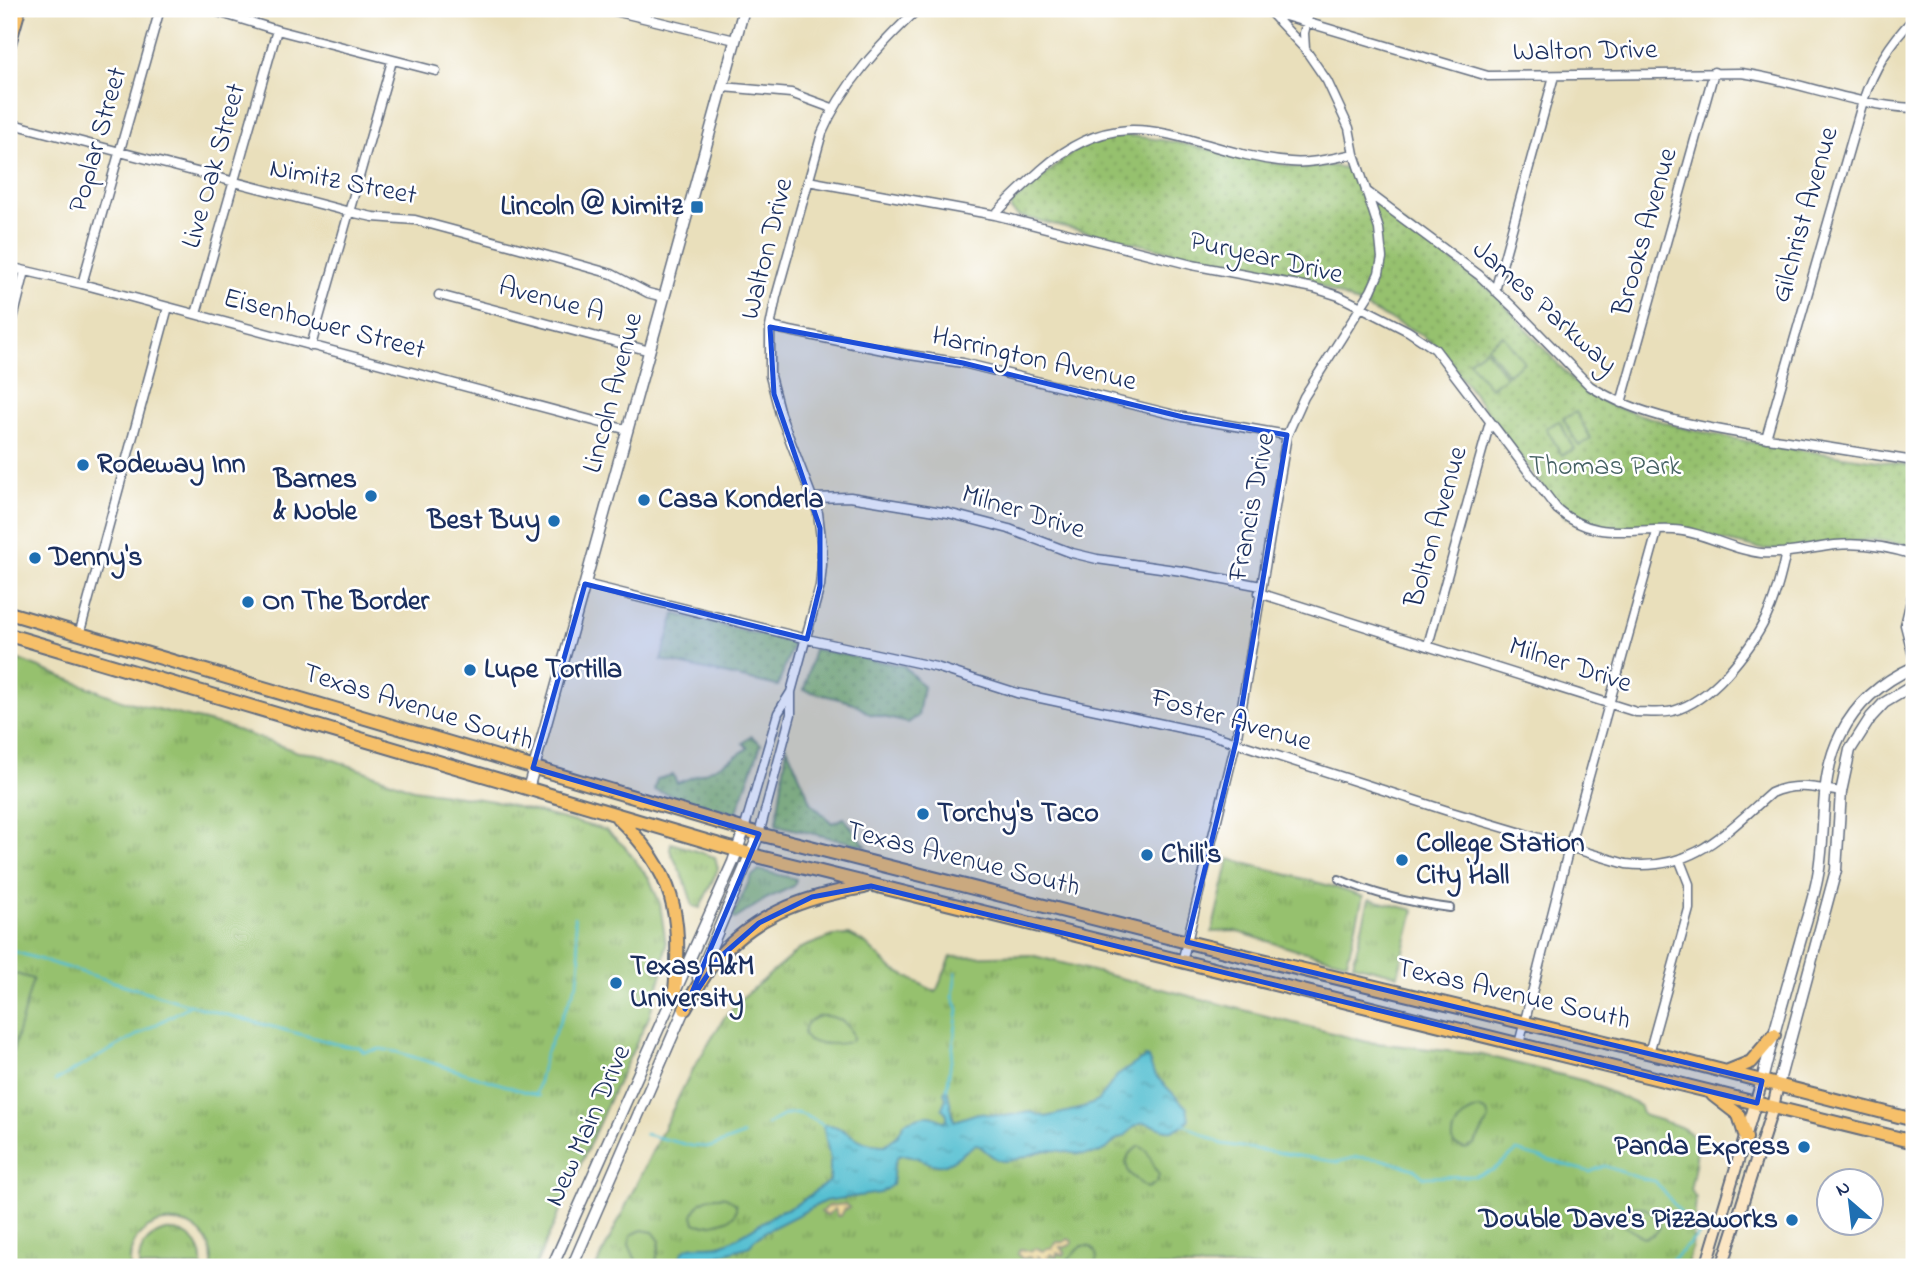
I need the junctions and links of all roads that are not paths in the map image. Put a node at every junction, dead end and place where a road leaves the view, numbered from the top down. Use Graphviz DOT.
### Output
graph roads {
  1 [pos="19,9"];
  2 [pos="160,9"];
  3 [pos="208,9"];
  4 [pos="606,9"];
  5 [pos="744,9"];
  6 [pos="918,9"];
  7 [pos="1310,9"];
  8 [pos="1266,10"];
  9 [pos="1914,18"];
  10 [pos="1306,23"];
  11 [pos="277,30"];
  12 [pos="736,40"];
  13 [pos="9,44"];
  14 [pos="1305,49"];
  15 [pos="392,61"];
  16 [pos="436,71"];
  17 [pos="1714,72"];
  18 [pos="1555,76"];
  19 [pos="723,87"];
  20 [pos="1863,101"];
  21 [pos="832,108"];
  22 [pos="1914,108"];
  23 [pos="9,123"];
  24 [pos="120,153"];
  25 [pos="1354,154"];
  26 [pos="808,181"];
  27 [pos="234,183"];
  28 [pos="1366,191"];
  29 [pos="350,212"];
  30 [pos="995,215"];
  31 [pos="9,267"];
  32 [pos="26,271"];
  33 [pos="82,284"];
  34 [pos="1495,291"];
  35 [pos="439,295"];
  36 [pos="664,297"];
  37 [pos="168,307"];
  38 [pos="1361,307"];
  39 [pos="196,314"];
  40 [pos="771,327"];
  41 [pos="9,335"];
  42 [pos="311,346"];
  43 [pos="650,351"];
  44 [pos="1621,403"];
  45 [pos="1490,422"];
  46 [pos="628,430"];
  47 [pos="1287,435"];
  48 [pos="1766,438"];
  49 [pos="1914,461"];
  50 [pos="813,498"];
  51 [pos="1657,532"];
  52 [pos="1786,552"];
  53 [pos="1914,555"];
  54 [pos="585,584"];
  55 [pos="1914,588"];
  56 [pos="1260,589"];
  57 [pos="9,614"];
  58 [pos="9,635"];
  59 [pos="79,635"];
  60 [pos="807,639"];
  61 [pos="1428,645"];
  62 [pos="1914,660"];
  63 [pos="1914,667"];
  64 [pos="1914,685"];
  65 [pos="791,692"];
  66 [pos="289,695"];
  67 [pos="1609,703"];
  68 [pos="282,717"];
  69 [pos="1236,742"];
  70 [pos="533,768"];
  71 [pos="528,789"];
  72 [pos="1825,789"];
  73 [pos="1841,792"];
  74 [pos="615,815"];
  75 [pos="744,830"];
  76 [pos="759,834"];
  77 [pos="1569,848"];
  78 [pos="737,850"];
  79 [pos="750,854"];
  80 [pos="1680,860"];
  81 [pos="1339,879"];
  82 [pos="871,886"];
  83 [pos="1002,895"];
  84 [pos="1450,908"];
  85 [pos="995,917"];
  86 [pos="1187,942"];
  87 [pos="1182,962"];
  88 [pos="675,991"];
  89 [pos="685,1009"];
  90 [pos="1524,1023"];
  91 [pos="1774,1035"];
  92 [pos="1519,1044"];
  93 [pos="1649,1053"];
  94 [pos="1726,1072"];
  95 [pos="1762,1081"];
  96 [pos="1778,1085"];
  97 [pos="1707,1091"];
  98 [pos="1757,1103"];
  99 [pos="1773,1107"];
  100 [pos="1914,1120"];
  101 [pos="1746,1139"];
  102 [pos="1914,1142"];
  103 [pos="574,1217"];
  104 [pos="591,1224"];
  105 [pos="552,1267"];
  106 [pos="572,1267"];
  107 [pos="1706,1267"];
  108 [pos="1722,1267"];
  1 -- 13 [label="main road"];
  2 -- 24 [label="street, Poplar Street"];
  3 -- 11 [label="street"];
  4 -- 12 [label="street"];
  5 -- 12 [label="street, Lincoln Avenue"];
  6 -- 21 [label="street, Walton Drive"];
  7 -- 10 [label="street"];
  8 -- 10 [label="street, Walton Drive"];
  8 -- 14 [label="street, Francis Drive"];
  9 -- 20 [label="street, Gilchrist Avenue"];
  10 -- 14 [label="street"];
  10 -- 18 [label="street, Walton Drive"];
  11 -- 15 [label="street"];
  11 -- 27 [label="street, Live Oak Street"];
  12 -- 19 [label="street, Lincoln Avenue"];
  14 -- 25 [label="street, Francis Drive"];
  15 -- 16 [label="street"];
  15 -- 29 [label="street"];
  17 -- 18 [label="street, Walton Drive"];
  17 -- 20 [label="street, Walton Drive"];
  17 -- 44 [label="street, Brooks Avenue"];
  18 -- 34 [label="street"];
  19 -- 21 [label="street"];
  19 -- 36 [label="street, Lincoln Avenue"];
  20 -- 22 [label="street, Walton Drive"];
  20 -- 48 [label="street, Gilchrist Avenue"];
  21 -- 26 [label="street, Walton Drive"];
  23 -- 24 [label="street, Nimitz Street"];
  24 -- 27 [label="street, Nimitz Street"];
  24 -- 33 [label="street, Poplar Street"];
  25 -- 28 [label="street, Francis Drive"];
  25 -- 30 [label="street"];
  26 -- 30 [label="street, Puryear Drive"];
  26 -- 40 [label="street, Walton Drive"];
  27 -- 29 [label="street, Nimitz Street"];
  27 -- 39 [label="street, Live Oak Street"];
  28 -- 34 [label="street, James Parkway"];
  28 -- 38 [label="street, Francis Drive"];
  29 -- 36 [label="street, Nimitz Street"];
  29 -- 42 [label="street"];
  30 -- 38 [label="street, Puryear Drive"];
  31 -- 32 [label="street, Eisenhower Street"];
  32 -- 33 [label="street, Eisenhower Street"];
  32 -- 41 [label="street"];
  33 -- 37 [label="street, Eisenhower Street"];
  34 -- 44 [label="street, James Parkway"];
  35 -- 43 [label="street, Avenue A"];
  36 -- 43 [label="street, Lincoln Avenue"];
  37 -- 39 [label="street, Eisenhower Street"];
  37 -- 59 [label="street"];
  38 -- 45 [label="street, Puryear Drive"];
  38 -- 47 [label="street, Francis Drive"];
  39 -- 42 [label="street, Eisenhower Street"];
  40 -- 47 [label="street, Harrington Avenue"];
  40 -- 50 [label="street, Walton Drive"];
  42 -- 46 [label="street, Eisenhower Street"];
  43 -- 46 [label="street, Lincoln Avenue"];
  44 -- 48 [label="street, James Parkway"];
  45 -- 51 [label="street, Puryear Drive"];
  45 -- 61 [label="street, Bolton Avenue"];
  46 -- 54 [label="street, Lincoln Avenue"];
  47 -- 56 [label="street, Francis Drive"];
  48 -- 49 [label="street, James Parkway"];
  50 -- 56 [label="street, Milner Drive"];
  50 -- 60 [label="street, Walton Drive"];
  51 -- 52 [label="street, Puryear Drive"];
  51 -- 67 [label="street"];
  52 -- 53 [label="street, Puryear Drive"];
  52 -- 67 [label="street, Milner Drive"];
  54 -- 60 [label="street, Foster Avenue"];
  54 -- 70 [label="street, Lincoln Avenue"];
  55 -- 62 [label="street"];
  56 -- 61 [label="street, Milner Drive"];
  56 -- 69 [label="street, Francis Drive"];
  57 -- 59 [label="main road, Texas Avenue South"];
  58 -- 68 [label="main road, Texas Avenue South"];
  59 -- 66 [label="main road, Texas Avenue South"];
  60 -- 65 [label="street, Walton Drive"];
  60 -- 69 [label="street, Foster Avenue"];
  61 -- 67 [label="street, Milner Drive"];
  63 -- 72 [label="street"];
  64 -- 73 [label="street"];
  65 -- 75 [label="street, Walton Drive"];
  65 -- 76 [label="street, Walton Drive"];
  66 -- 68 [label="main road"];
  66 -- 70 [label="main road, Texas Avenue South"];
  67 -- 77 [label="street"];
  68 -- 71 [label="main road, Texas Avenue South"];
  69 -- 77 [label="street, Foster Avenue"];
  69 -- 86 [label="street, Francis Drive"];
  70 -- 71 [label="street, Lincoln Avenue"];
  70 -- 75 [label="main road, Texas Avenue South"];
  71 -- 74 [label="main road, Texas Avenue South"];
  72 -- 73 [label="street, Foster Avenue"];
  72 -- 80 [label="street, Foster Avenue"];
  72 -- 91 [label="street"];
  73 -- 96 [label="street"];
  74 -- 78 [label="main road, Texas Avenue South"];
  74 -- 88 [label="main road"];
  75 -- 76 [label="main road, Texas Avenue South"];
  75 -- 78 [label="street, New Main Drive"];
  76 -- 79 [label="street, New Main Drive"];
  76 -- 83 [label="main road, Texas Avenue South"];
  77 -- 80 [label="street, Foster Avenue"];
  77 -- 90 [label="street"];
  78 -- 79 [label="main road, Texas Avenue South"];
  78 -- 88 [label="street, New Main Drive"];
  79 -- 82 [label="main road, Texas Avenue South"];
  79 -- 89 [label="street, New Main Drive"];
  80 -- 93 [label="street"];
  81 -- 84 [label="street"];
  82 -- 85 [label="main road, Texas Avenue South"];
  82 -- 89 [label="main road"];
  83 -- 85 [label="main road"];
  83 -- 86 [label="main road, Texas Avenue South"];
  85 -- 87 [label="main road, Texas Avenue South"];
  86 -- 87 [label="street, Francis Drive"];
  86 -- 90 [label="main road, Texas Avenue South"];
  87 -- 92 [label="main road, Texas Avenue South"];
  88 -- 103 [label="street, New Main Drive"];
  89 -- 104 [label="street, New Main Drive"];
  90 -- 92 [label="street"];
  90 -- 93 [label="main road, Texas Avenue South"];
  91 -- 94 [label="main road"];
  91 -- 95 [label="street"];
  92 -- 97 [label="main road, Texas Avenue South"];
  93 -- 94 [label="main road, Texas Avenue South"];
  94 -- 95 [label="main road, Texas Avenue South"];
  95 -- 96 [label="main road, Texas Avenue South"];
  95 -- 98 [label="main road"];
  96 -- 99 [label="main road"];
  96 -- 100 [label="main road, Texas Avenue South"];
  97 -- 98 [label="main road, Texas Avenue South"];
  97 -- 101 [label="main road"];
  98 -- 99 [label="main road, Texas Avenue South"];
  98 -- 101 [label="main road"];
  99 -- 102 [label="main road, Texas Avenue South"];
  99 -- 108 [label="main road"];
  101 -- 107 [label="main road"];
  103 -- 104 [label="street"];
  103 -- 105 [label="street, New Main Drive"];
  104 -- 106 [label="street, New Main Drive"];
}
